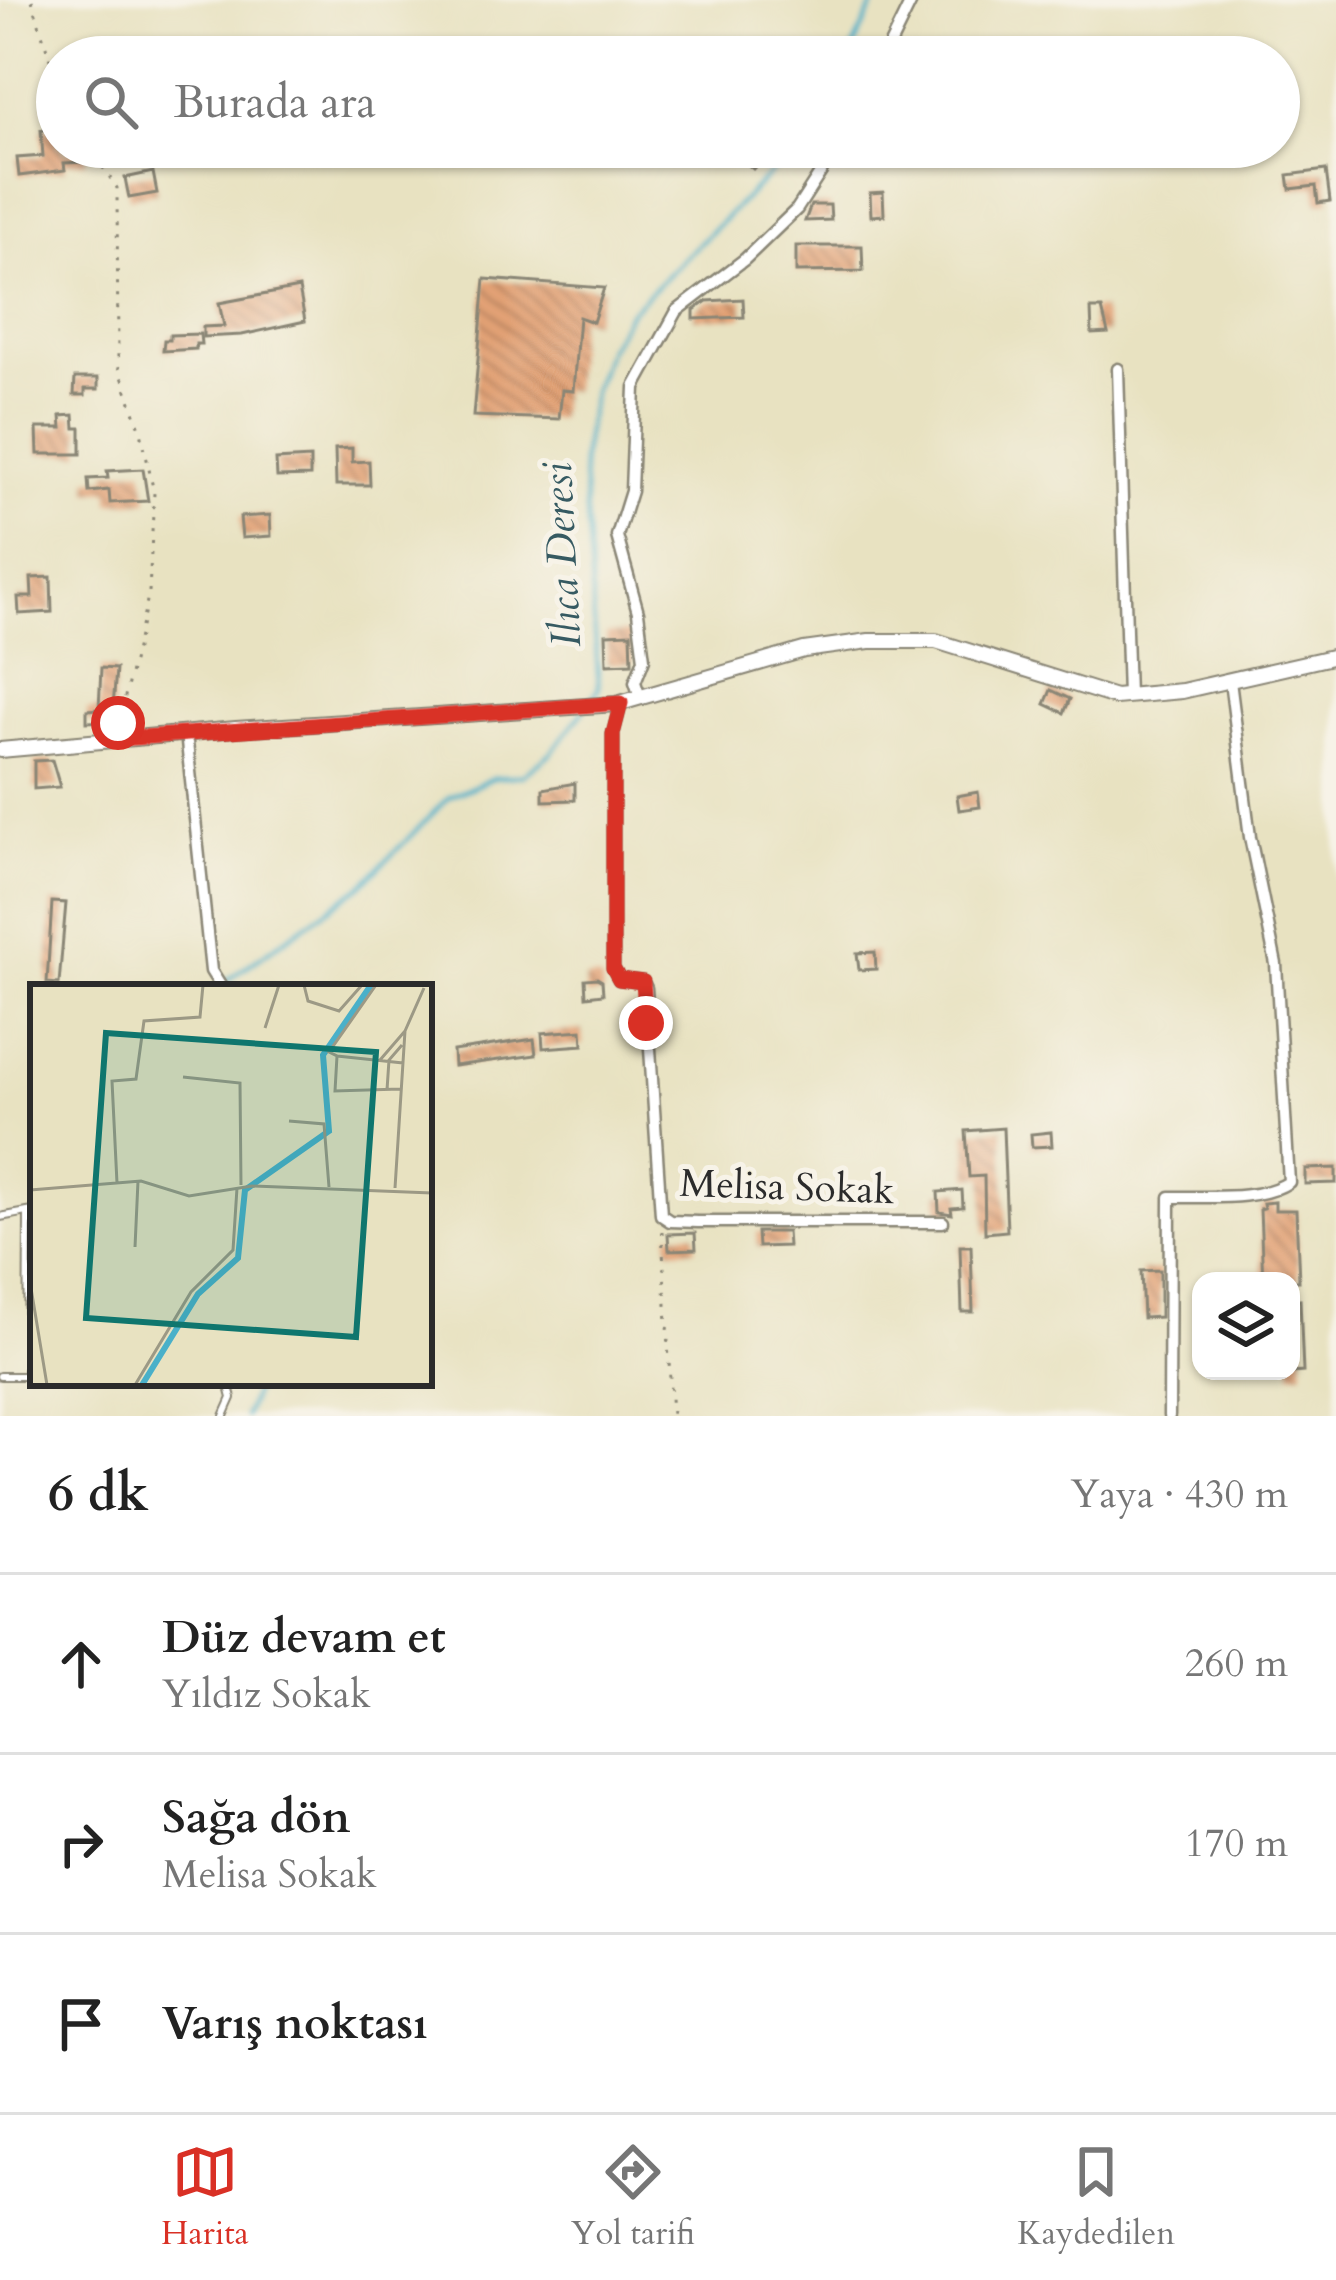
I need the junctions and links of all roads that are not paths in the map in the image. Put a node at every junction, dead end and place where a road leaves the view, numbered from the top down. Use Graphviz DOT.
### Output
graph roads {
  1 [pos="912,0"];
  2 [pos="894,36"];
  3 [pos="824,168"];
  4 [pos="1118,368"];
  5 [pos="1336,656"];
  6 [pos="1230,681"];
  7 [pos="1128,696"];
  8 [pos="640,697"];
  9 [pos="619,703"];
  10 [pos="186,734"];
  11 [pos="0,750"];
  12 [pos="219,981"];
  13 [pos="30,1211"];
  14 [pos="0,1216"];
  15 [pos="943,1222"];
  16 [pos="0,1376"];
  17 [pos="30,1376"];
  18 [pos="229,1386"];
  19 [pos="224,1416"];
  20 [pos="1169,1416"];
  1 -- 2 [label="street"];
  3 -- 8 [label="street"];
  4 -- 7 [label="street"];
  5 -- 6 [label="street"];
  6 -- 7 [label="street"];
  6 -- 20 [label="street"];
  7 -- 8 [label="street"];
  8 -- 9 [label="street"];
  9 -- 10 [label="street"];
  9 -- 15 [label="street, Melisa Sokak"];
  10 -- 11 [label="street"];
  10 -- 12 [label="street"];
  13 -- 14 [label="lane"];
  13 -- 17 [label="lane"];
  16 -- 17 [label="lane"];
  18 -- 19 [label="lane"];
}
